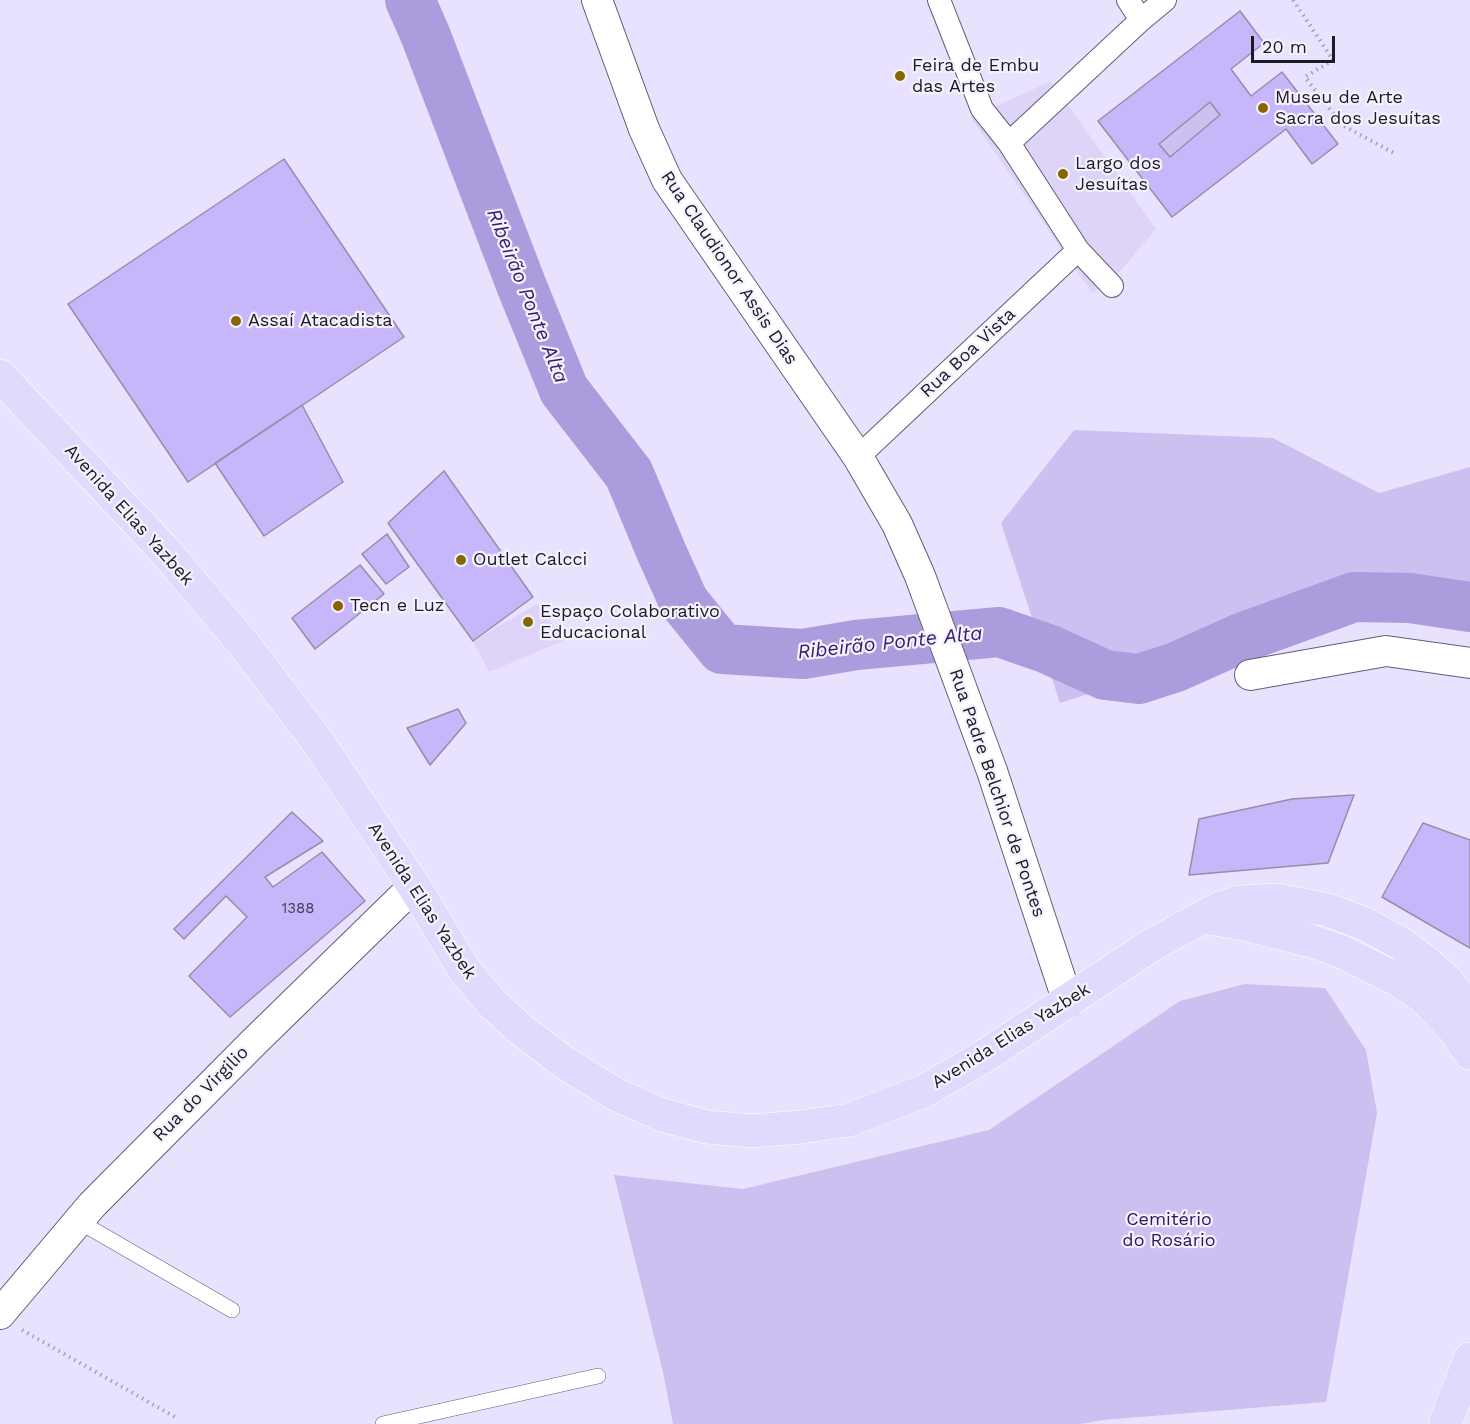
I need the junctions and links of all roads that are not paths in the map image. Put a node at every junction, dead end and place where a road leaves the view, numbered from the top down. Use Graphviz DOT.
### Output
graph roads {
  1 [pos="597,0"];
  2 [pos="939,0"];
  3 [pos="1128,0"];
  4 [pos="1165,0"];
  5 [pos="1141,20"];
  6 [pos="1009,143"];
  7 [pos="1078,250"];
  8 [pos="1112,286"];
  9 [pos="0,376"];
  10 [pos="858,457"];
  11 [pos="1470,663"];
  12 [pos="1250,675"];
  13 [pos="414,886"];
  14 [pos="1203,916"];
  15 [pos="1068,1002"];
  16 [pos="1470,1012"];
  17 [pos="1470,1053"];
  18 [pos="78,1221"];
  19 [pos="232,1310"];
  20 [pos="10,1322"];
  21 [pos="1470,1359"];
  22 [pos="598,1376"];
  23 [pos="383,1424"];
  24 [pos="1445,1424"];
  1 -- 10 [label="street, Rua Claudionor Assis Dias"];
  2 -- 6 [label="street"];
  3 -- 5 [label="street"];
  4 -- 5 [label="street"];
  5 -- 6 [label="street"];
  6 -- 7 [label="street"];
  7 -- 8 [label="street"];
  7 -- 10 [label="street, Rua Boa Vista"];
  9 -- 13 [label="main road, Avenida Elias Yazbek"];
  10 -- 15 [label="street, Rua Padre Belchior de Pontes"];
  11 -- 12 [label="street"];
  13 -- 15 [label="main road, Avenida Elias Yazbek"];
  13 -- 18 [label="street, Rua do Virgilio"];
  14 -- 15 [label="main road, Avenida Elias Yazbek"];
  14 -- 16 [label="main road, Avenida Elias Yazbek"];
  14 -- 17 [label="main road"];
  18 -- 19 [label="lane"];
  18 -- 20 [label="street, Rua do Virgilio"];
  21 -- 24 [label="main road"];
  22 -- 23 [label="lane"];
}
